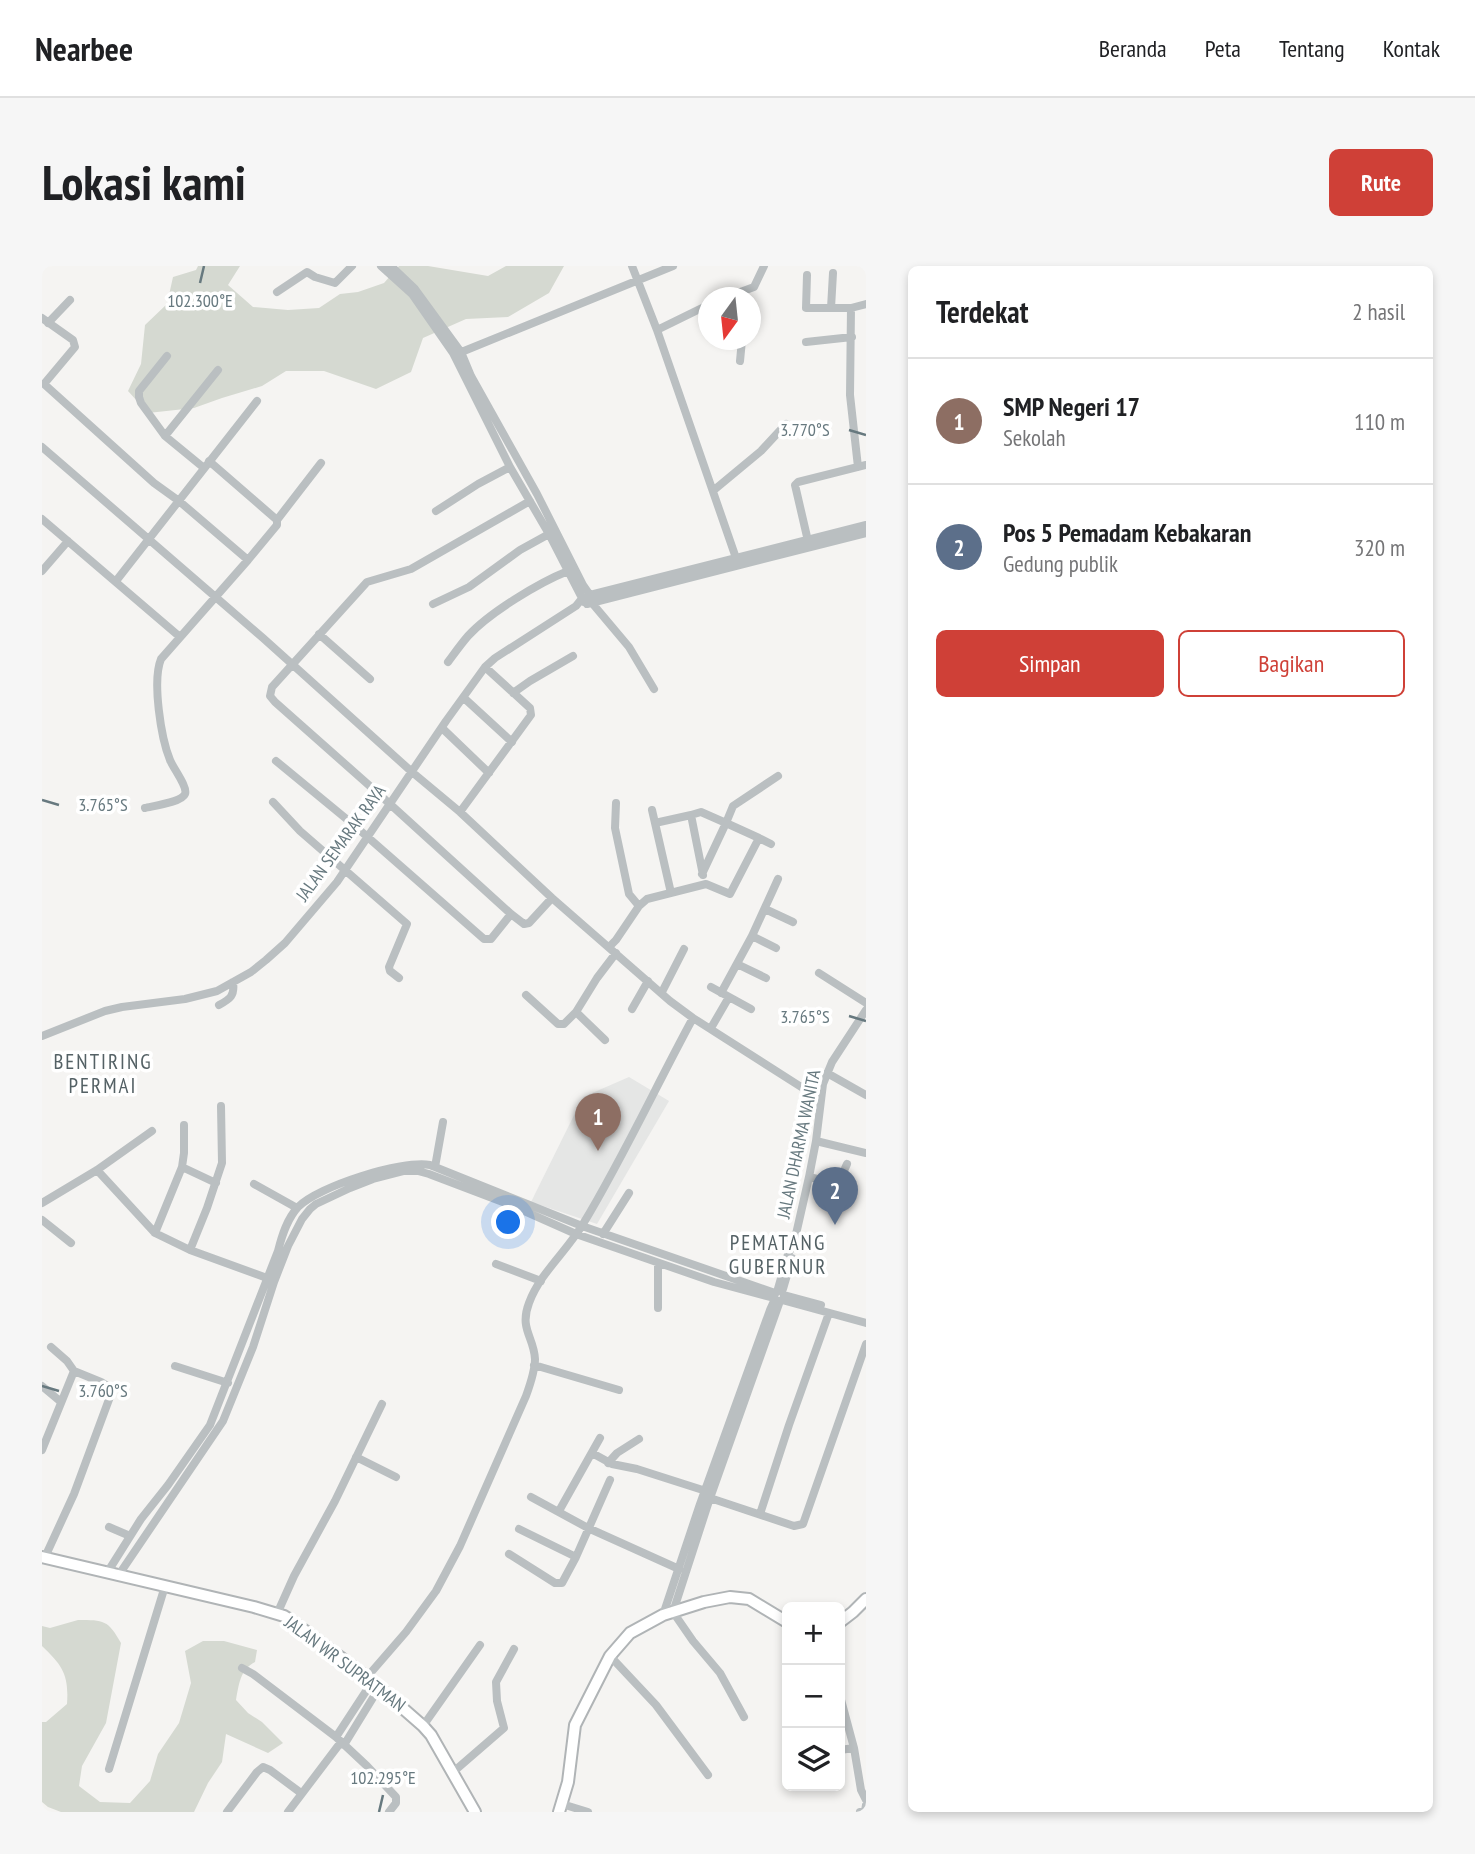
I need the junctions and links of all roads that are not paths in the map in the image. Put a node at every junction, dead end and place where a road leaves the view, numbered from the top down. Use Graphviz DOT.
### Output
graph roads {
  1 [pos="352,266"];
  2 [pos="381,266"];
  3 [pos="391,266"];
  4 [pos="632,266"];
  5 [pos="673,266"];
  6 [pos="764,266"];
  7 [pos="305,269"];
  8 [pos="833,273"];
  9 [pos="807,275"];
  10 [pos="637,281"];
  11 [pos="752,287"];
  12 [pos="277,292"];
  13 [pos="70,300"];
  14 [pos="866,304"];
  15 [pos="831,308"];
  16 [pos="851,308"];
  17 [pos="698,310"];
  18 [pos="45,320"];
  19 [pos="657,330"];
  20 [pos="852,337"];
  21 [pos="806,342"];
  22 [pos="741,350"];
  23 [pos="457,353"];
  24 [pos="167,356"];
  25 [pos="740,361"];
  26 [pos="218,370"];
  27 [pos="43,384"];
  28 [pos="257,401"];
  29 [pos="786,424"];
  30 [pos="165,436"];
  31 [pos="42,447"];
  32 [pos="321,463"];
  33 [pos="207,464"];
  34 [pos="862,466"];
  35 [pos="510,467"];
  36 [pos="713,491"];
  37 [pos="178,501"];
  38 [pos="530,501"];
  39 [pos="436,512"];
  40 [pos="42,519"];
  41 [pos="277,520"];
  42 [pos="866,525"];
  43 [pos="866,533"];
  44 [pos="549,534"];
  45 [pos="148,540"];
  46 [pos="68,541"];
  47 [pos="808,541"];
  48 [pos="248,560"];
  49 [pos="738,561"];
  50 [pos="42,571"];
  51 [pos="568,571"];
  52 [pos="116,581"];
  53 [pos="217,598"];
  54 [pos="585,602"];
  55 [pos="433,604"];
  56 [pos="320,634"];
  57 [pos="180,637"];
  58 [pos="573,656"];
  59 [pos="448,662"];
  60 [pos="293,666"];
  61 [pos="485,667"];
  62 [pos="370,679"];
  63 [pos="654,689"];
  64 [pos="513,694"];
  65 [pos="464,698"];
  66 [pos="442,728"];
  67 [pos="512,742"];
  68 [pos="276,761"];
  69 [pos="412,772"];
  70 [pos="489,773"];
  71 [pos="778,776"];
  72 [pos="273,803"];
  73 [pos="616,803"];
  74 [pos="390,804"];
  75 [pos="145,808"];
  76 [pos="652,810"];
  77 [pos="460,812"];
  78 [pos="691,814"];
  79 [pos="654,823"];
  80 [pos="726,823"];
  81 [pos="367,838"];
  82 [pos="759,838"];
  83 [pos="771,844"];
  84 [pos="346,870"];
  85 [pos="702,874"];
  86 [pos="778,879"];
  87 [pos="706,884"];
  88 [pos="671,893"];
  89 [pos="552,898"];
  90 [pos="639,906"];
  91 [pos="765,909"];
  92 [pos="511,914"];
  93 [pos="793,922"];
  94 [pos="752,936"];
  95 [pos="684,948"];
  96 [pos="776,948"];
  97 [pos="612,950"];
  98 [pos="737,964"];
  99 [pos="819,973"];
  100 [pos="399,978"];
  101 [pos="766,978"];
  102 [pos="648,981"];
  103 [pos="233,982"];
  104 [pos="711,987"];
  105 [pos="662,992"];
  106 [pos="526,995"];
  107 [pos="725,995"];
  108 [pos="866,1003"];
  109 [pos="219,1005"];
  110 [pos="632,1009"];
  111 [pos="751,1009"];
  112 [pos="866,1010"];
  113 [pos="576,1012"];
  114 [pos="693,1018"];
  115 [pos="710,1028"];
  116 [pos="42,1036"];
  117 [pos="606,1040"];
  118 [pos="827,1073"];
  119 [pos="866,1095"];
  120 [pos="820,1099"];
  121 [pos="221,1106"];
  122 [pos="443,1122"];
  123 [pos="184,1125"];
  124 [pos="152,1131"];
  125 [pos="816,1141"];
  126 [pos="866,1153"];
  127 [pos="847,1164"];
  128 [pos="182,1167"];
  129 [pos="435,1167"];
  130 [pos="97,1170"];
  131 [pos="809,1177"];
  132 [pos="216,1183"];
  133 [pos="254,1184"];
  134 [pos="629,1193"];
  135 [pos="313,1201"];
  136 [pos="42,1203"];
  137 [pos="297,1208"];
  138 [pos="42,1220"];
  139 [pos="579,1230"];
  140 [pos="155,1233"];
  141 [pos="603,1234"];
  142 [pos="71,1243"];
  143 [pos="190,1250"];
  144 [pos="658,1263"];
  145 [pos="496,1264"];
  146 [pos="267,1278"];
  147 [pos="541,1281"];
  148 [pos="779,1296"];
  149 [pos="658,1308"];
  150 [pos="829,1312"];
  151 [pos="866,1320"];
  152 [pos="242,1343"];
  153 [pos="866,1343"];
  154 [pos="51,1347"];
  155 [pos="253,1347"];
  156 [pos="534,1365"];
  157 [pos="175,1366"];
  158 [pos="74,1371"];
  159 [pos="228,1383"];
  160 [pos="42,1386"];
  161 [pos="619,1390"];
  162 [pos="61,1402"];
  163 [pos="382,1404"];
  164 [pos="600,1438"];
  165 [pos="639,1439"];
  166 [pos="42,1450"];
  167 [pos="592,1453"];
  168 [pos="356,1457"];
  169 [pos="608,1463"];
  170 [pos="396,1477"];
  171 [pos="610,1480"];
  172 [pos="709,1494"];
  173 [pos="531,1497"];
  174 [pos="559,1511"];
  175 [pos="761,1514"];
  176 [pos="109,1527"];
  177 [pos="588,1528"];
  178 [pos="519,1529"];
  179 [pos="130,1536"];
  180 [pos="509,1554"];
  181 [pos="43,1557"];
  182 [pos="576,1557"];
  183 [pos="679,1569"];
  184 [pos="112,1574"];
  185 [pos="165,1586"];
  186 [pos="866,1599"];
  187 [pos="277,1614"];
  188 [pos="668,1614"];
  189 [pos="845,1618"];
  190 [pos="782,1619"];
  191 [pos="480,1645"];
  192 [pos="514,1648"];
  193 [pos="610,1656"];
  194 [pos="242,1668"];
  195 [pos="373,1682"];
  196 [pos="845,1715"];
  197 [pos="744,1717"];
  198 [pos="423,1726"];
  199 [pos="341,1741"];
  200 [pos="854,1748"];
  201 [pos="845,1749"];
  202 [pos="109,1769"];
  203 [pos="452,1773"];
  204 [pos="708,1775"];
  205 [pos="302,1793"];
  206 [pos="560,1808"];
  207 [pos="864,1808"];
  208 [pos="228,1812"];
  209 [pos="288,1812"];
  210 [pos="389,1812"];
  211 [pos="475,1812"];
  212 [pos="588,1812"];
  1 -- 7 [label="street"];
  2 -- 23 [label="street"];
  3 -- 23 [label="street"];
  4 -- 10 [label="street"];
  5 -- 10 [label="street"];
  6 -- 11 [label="street"];
  7 -- 12 [label="street"];
  8 -- 15 [label="street"];
  9 -- 15 [label="street"];
  10 -- 19 [label="street"];
  10 -- 23 [label="street"];
  13 -- 18 [label="street"];
  14 -- 16 [label="street"];
  15 -- 16 [label="street"];
  16 -- 20 [label="street"];
  17 -- 19 [label="street"];
  18 -- 27 [label="street"];
  19 -- 36 [label="street"];
  20 -- 21 [label="street"];
  20 -- 34 [label="street"];
  22 -- 25 [label="street"];
  23 -- 35 [label="street"];
  23 -- 54 [label="street"];
  24 -- 30 [label="street"];
  26 -- 30 [label="street"];
  27 -- 37 [label="street"];
  28 -- 33 [label="street"];
  29 -- 36 [label="street"];
  30 -- 33 [label="street"];
  31 -- 45 [label="street"];
  32 -- 41 [label="street"];
  33 -- 37 [label="street"];
  33 -- 41 [label="street"];
  34 -- 47 [label="street"];
  35 -- 38 [label="street"];
  35 -- 39 [label="street"];
  36 -- 49 [label="street"];
  37 -- 45 [label="street"];
  37 -- 48 [label="street"];
  38 -- 44 [label="street"];
  38 -- 56 [label="street"];
  40 -- 46 [label="street"];
  41 -- 48 [label="street"];
  42 -- 47 [label="street, JALAN SEMARAK RAYA"];
  43 -- 49 [label="street, JALAN SEMARAK RAYA"];
  44 -- 51 [label="street"];
  44 -- 55 [label="street"];
  45 -- 52 [label="street"];
  45 -- 53 [label="street"];
  46 -- 50 [label="street"];
  46 -- 52 [label="street"];
  47 -- 49 [label="street, JALAN SEMARAK RAYA"];
  48 -- 53 [label="street"];
  49 -- 54 [label="street, JALAN SEMARAK RAYA"];
  51 -- 54 [label="street"];
  51 -- 59 [label="street"];
  52 -- 57 [label="street"];
  53 -- 57 [label="street"];
  53 -- 60 [label="street"];
  54 -- 61 [label="street, JALAN SEMARAK RAYA"];
  54 -- 63 [label="street"];
  56 -- 60 [label="street"];
  56 -- 62 [label="street"];
  57 -- 75 [label="street"];
  58 -- 64 [label="street"];
  60 -- 69 [label="street"];
  60 -- 74 [label="street"];
  61 -- 64 [label="street"];
  61 -- 65 [label="street, JALAN SEMARAK RAYA"];
  64 -- 67 [label="street"];
  65 -- 66 [label="street, JALAN SEMARAK RAYA"];
  65 -- 67 [label="street"];
  66 -- 69 [label="street, JALAN SEMARAK RAYA"];
  66 -- 70 [label="street"];
  67 -- 70 [label="street"];
  68 -- 81 [label="street"];
  69 -- 74 [label="street, JALAN SEMARAK RAYA"];
  69 -- 77 [label="street"];
  70 -- 77 [label="street"];
  71 -- 80 [label="street"];
  72 -- 84 [label="street"];
  73 -- 90 [label="street"];
  74 -- 81 [label="street, JALAN SEMARAK RAYA"];
  74 -- 92 [label="street"];
  76 -- 79 [label="street"];
  77 -- 89 [label="street"];
  78 -- 79 [label="street"];
  78 -- 80 [label="street"];
  78 -- 85 [label="street"];
  79 -- 88 [label="street"];
  80 -- 82 [label="street"];
  80 -- 85 [label="street"];
  81 -- 84 [label="street, JALAN SEMARAK RAYA"];
  81 -- 92 [label="street"];
  82 -- 83 [label="street"];
  82 -- 87 [label="street"];
  84 -- 100 [label="street"];
  84 -- 103 [label="street, JALAN SEMARAK RAYA"];
  85 -- 87 [label="street"];
  86 -- 91 [label="street"];
  87 -- 88 [label="street"];
  88 -- 90 [label="street"];
  89 -- 92 [label="street"];
  89 -- 97 [label="street"];
  90 -- 97 [label="street"];
  91 -- 93 [label="street"];
  91 -- 94 [label="street"];
  94 -- 96 [label="street"];
  94 -- 98 [label="street"];
  95 -- 105 [label="street"];
  97 -- 102 [label="street"];
  97 -- 113 [label="street"];
  98 -- 101 [label="street"];
  98 -- 107 [label="street"];
  99 -- 108 [label="street"];
  102 -- 105 [label="street"];
  102 -- 110 [label="street"];
  103 -- 109 [label="street"];
  103 -- 116 [label="street, JALAN SEMARAK RAYA"];
  104 -- 107 [label="street"];
  105 -- 114 [label="street"];
  106 -- 113 [label="street"];
  107 -- 111 [label="street"];
  107 -- 115 [label="street"];
  112 -- 118 [label="street, JALAN DHARMA WANITA"];
  113 -- 117 [label="street"];
  114 -- 115 [label="street"];
  114 -- 139 [label="street"];
  115 -- 120 [label="street"];
  118 -- 119 [label="street"];
  118 -- 120 [label="street, JALAN DHARMA WANITA"];
  120 -- 125 [label="street, JALAN DHARMA WANITA"];
  121 -- 132 [label="street"];
  122 -- 129 [label="street"];
  123 -- 128 [label="street"];
  124 -- 130 [label="street"];
  125 -- 126 [label="street"];
  125 -- 131 [label="street, JALAN DHARMA WANITA"];
  127 -- 131 [label="street"];
  128 -- 132 [label="street"];
  128 -- 140 [label="street"];
  129 -- 135 [label="street"];
  129 -- 139 [label="street"];
  130 -- 136 [label="street"];
  130 -- 140 [label="street"];
  131 -- 148 [label="street, JALAN DHARMA WANITA"];
  132 -- 143 [label="street"];
  133 -- 137 [label="street"];
  134 -- 141 [label="street"];
  135 -- 137 [label="street"];
  135 -- 139 [label="street"];
  135 -- 155 [label="street"];
  137 -- 146 [label="street"];
  138 -- 142 [label="street"];
  139 -- 141 [label="street"];
  139 -- 144 [label="street"];
  139 -- 147 [label="street"];
  140 -- 143 [label="street"];
  141 -- 148 [label="street"];
  143 -- 146 [label="street"];
  144 -- 148 [label="street"];
  144 -- 149 [label="street"];
  145 -- 147 [label="street"];
  146 -- 152 [label="street"];
  147 -- 156 [label="street"];
  148 -- 150 [label="street"];
  148 -- 151 [label="street"];
  148 -- 172 [label="street, JALAN DHARMA WANITA"];
  150 -- 151 [label="street"];
  150 -- 175 [label="street"];
  152 -- 155 [label="street"];
  152 -- 159 [label="street"];
  153 -- 175 [label="street"];
  154 -- 158 [label="street"];
  155 -- 184 [label="street"];
  156 -- 161 [label="street"];
  156 -- 195 [label="street"];
  157 -- 159 [label="street"];
  158 -- 162 [label="street"];
  158 -- 181 [label="street"];
  159 -- 179 [label="street"];
  160 -- 162 [label="street"];
  162 -- 166 [label="street"];
  163 -- 168 [label="street"];
  164 -- 167 [label="street"];
  165 -- 169 [label="street"];
  167 -- 169 [label="street"];
  167 -- 174 [label="street"];
  168 -- 170 [label="street"];
  168 -- 187 [label="street"];
  169 -- 172 [label="street"];
  171 -- 177 [label="street"];
  172 -- 175 [label="street"];
  172 -- 183 [label="street"];
  172 -- 188 [label="street"];
  173 -- 174 [label="street"];
  174 -- 177 [label="street"];
  176 -- 179 [label="street"];
  177 -- 182 [label="street"];
  177 -- 183 [label="street"];
  178 -- 182 [label="street"];
  179 -- 184 [label="street"];
  180 -- 182 [label="street"];
  181 -- 184 [label="highway, JALAN WR SUPRATMAN"];
  183 -- 188 [label="street"];
  184 -- 185 [label="highway, JALAN WR SUPRATMAN"];
  185 -- 187 [label="highway, JALAN WR SUPRATMAN"];
  185 -- 202 [label="street"];
  186 -- 189 [label="highway"];
  187 -- 195 [label="highway, JALAN WR SUPRATMAN"];
  188 -- 190 [label="highway"];
  188 -- 193 [label="highway"];
  188 -- 197 [label="street"];
  191 -- 198 [label="street"];
  192 -- 203 [label="street"];
  193 -- 204 [label="street"];
  193 -- 206 [label="highway"];
  194 -- 199 [label="street"];
  195 -- 198 [label="highway, JALAN WR SUPRATMAN"];
  195 -- 199 [label="street"];
  196 -- 200 [label="street"];
  198 -- 203 [label="highway, JALAN WR SUPRATMAN"];
  199 -- 205 [label="street"];
  199 -- 210 [label="street"];
  200 -- 201 [label="street"];
  200 -- 207 [label="street"];
  203 -- 211 [label="highway, JALAN WR SUPRATMAN"];
  205 -- 208 [label="street"];
  205 -- 209 [label="street"];
  206 -- 212 [label="street"];
}
